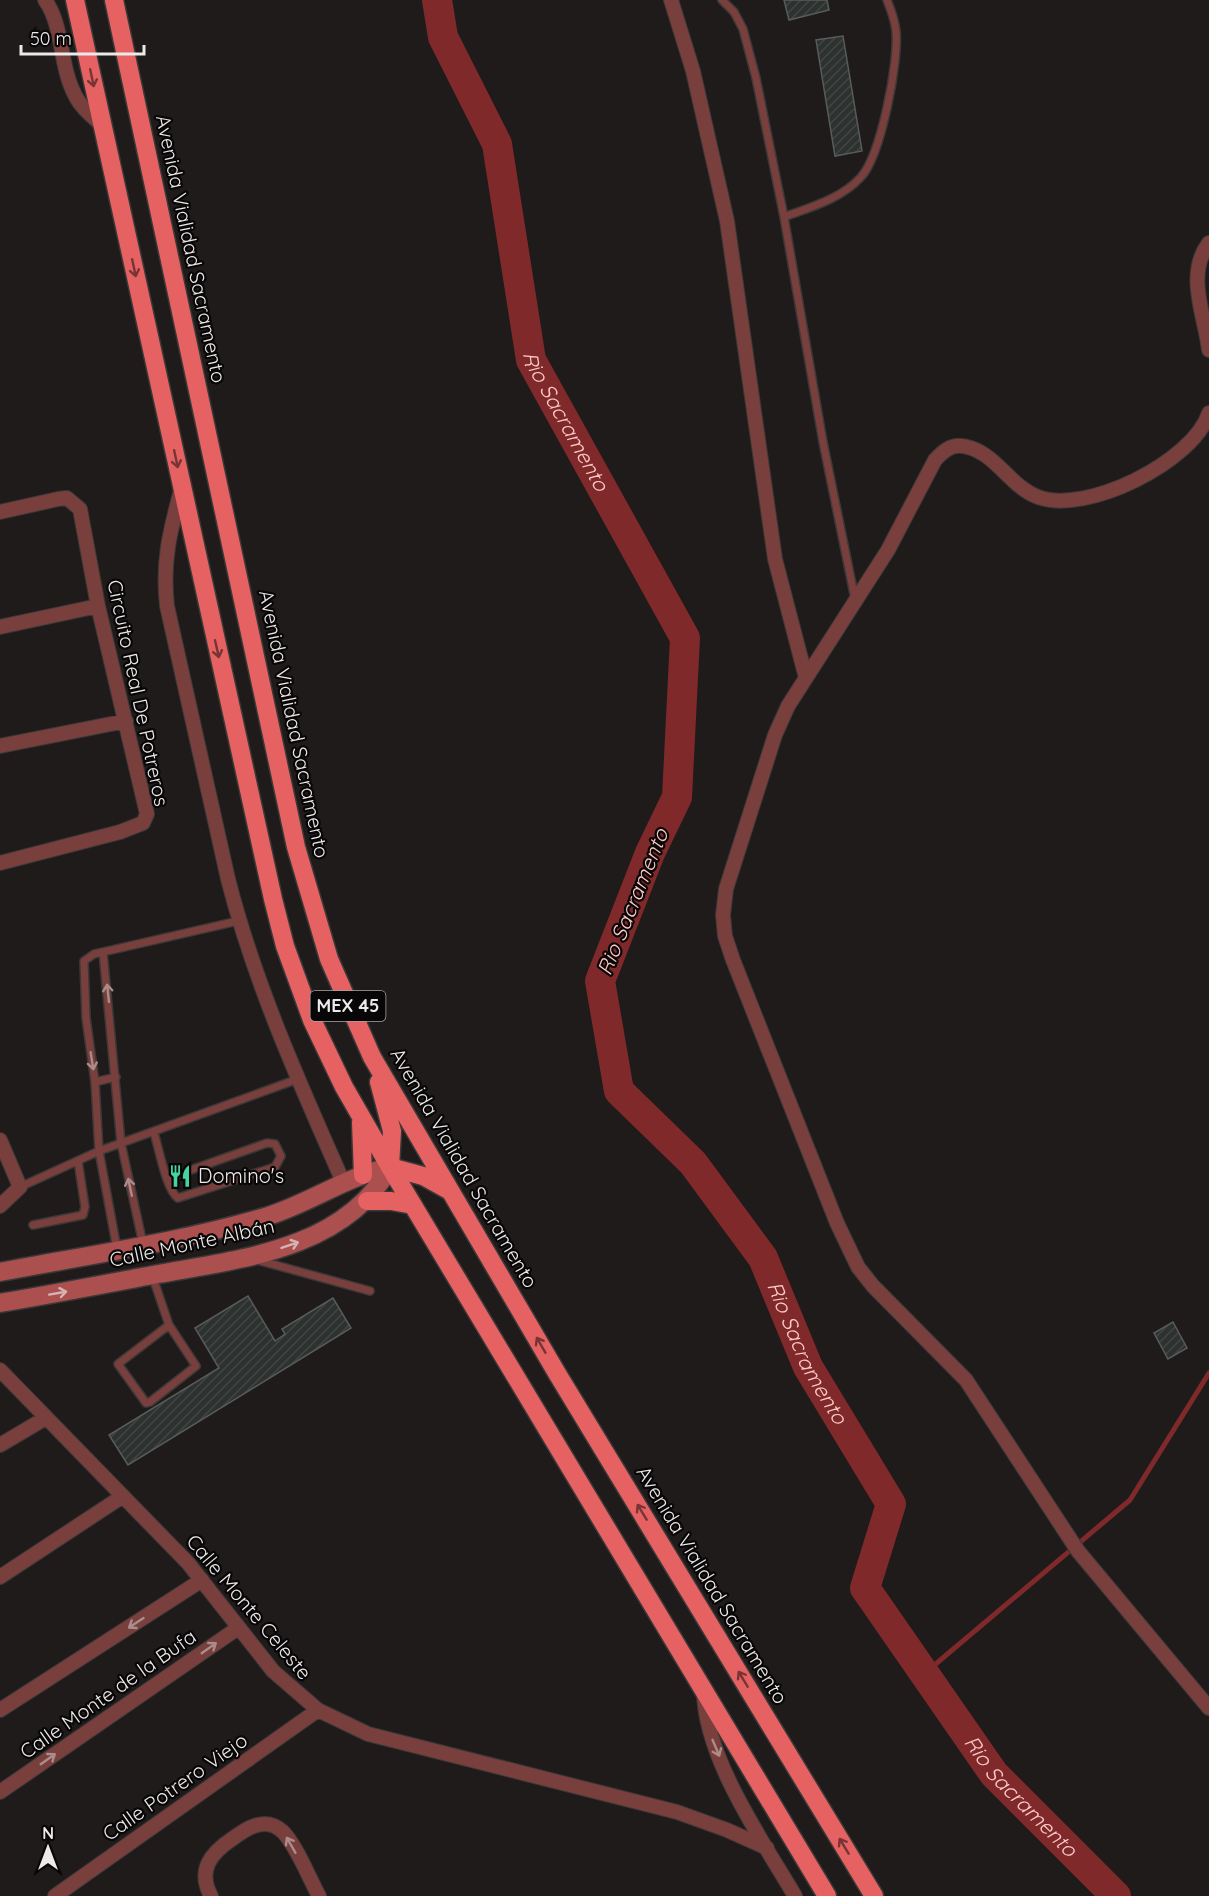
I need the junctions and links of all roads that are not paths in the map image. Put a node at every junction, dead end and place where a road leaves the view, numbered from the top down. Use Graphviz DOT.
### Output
graph roads {
  1 [pos="45,0"];
  2 [pos="75,0"];
  3 [pos="114,0"];
  4 [pos="671,0"];
  5 [pos="722,0"];
  6 [pos="887,0"];
  7 [pos="103,126"];
  8 [pos="784,217"];
  9 [pos="1209,243"];
  10 [pos="1209,351"];
  11 [pos="1209,413"];
  12 [pos="182,488"];
  13 [pos="0,512"];
  14 [pos="856,604"];
  15 [pos="98,606"];
  16 [pos="0,627"];
  17 [pos="806,678"];
  18 [pos="126,721"];
  19 [pos="0,746"];
  20 [pos="0,862"];
  21 [pos="238,921"];
  22 [pos="103,952"];
  23 [pos="372,1057"];
  24 [pos="116,1077"];
  25 [pos="298,1079"];
  26 [pos="95,1082"];
  27 [pos="360,1114"];
  28 [pos="154,1133"];
  29 [pos="0,1140"];
  30 [pos="121,1143"];
  31 [pos="99,1151"];
  32 [pos="78,1161"];
  33 [pos="390,1167"];
  34 [pos="363,1175"];
  35 [pos="168,1178"];
  36 [pos="344,1184"];
  37 [pos="20,1187"];
  38 [pos="454,1194"];
  39 [pos="367,1202"];
  40 [pos="413,1205"];
  41 [pos="0,1206"];
  42 [pos="33,1225"];
  43 [pos="143,1244"];
  44 [pos="117,1249"];
  45 [pos="249,1257"];
  46 [pos="0,1272"];
  47 [pos="152,1275"];
  48 [pos="370,1291"];
  49 [pos="0,1303"];
  50 [pos="169,1325"];
  51 [pos="0,1371"];
  52 [pos="44,1419"];
  53 [pos="0,1445"];
  54 [pos="123,1496"];
  55 [pos="0,1576"];
  56 [pos="202,1580"];
  57 [pos="238,1628"];
  58 [pos="704,1691"];
  59 [pos="1209,1708"];
  60 [pos="0,1710"];
  61 [pos="318,1710"];
  62 [pos="0,1792"];
  63 [pos="766,1848"];
  64 [pos="55,1896"];
  65 [pos="211,1896"];
  66 [pos="319,1896"];
  67 [pos="795,1896"];
  68 [pos="827,1896"];
  69 [pos="874,1896"];
  1 -- 7 [label="street"];
  2 -- 7 [label="highway, MEX 45, one-way"];
  3 -- 23 [label="highway, Avenida Vialidad Sacramento / MEX 45"];
  4 -- 17 [label="street"];
  5 -- 8 [label="lane"];
  6 -- 8 [label="lane"];
  7 -- 12 [label="highway, MEX 45, one-way"];
  8 -- 14 [label="lane"];
  9 -- 10 [label="street"];
  11 -- 14 [label="street"];
  12 -- 21 [label="street"];
  12 -- 27 [label="highway, MEX 45, one-way"];
  13 -- 15 [label="street, Circuito Real De Potreros"];
  14 -- 17 [label="street"];
  15 -- 16 [label="street"];
  15 -- 18 [label="street, Circuito Real De Potreros"];
  17 -- 59 [label="street"];
  18 -- 19 [label="street"];
  18 -- 20 [label="street, Circuito Real De Potreros"];
  21 -- 22 [label="lane"];
  21 -- 25 [label="street"];
  24 -- 22 [label="lane, one-way"];
  22 -- 26 [label="lane, one-way"];
  23 -- 33 [label="highway"];
  23 -- 38 [label="highway, Avenida Vialidad Sacramento / MEX 45"];
  24 -- 26 [label="lane"];
  24 -- 30 [label="lane"];
  25 -- 28 [label="lane"];
  25 -- 36 [label="street"];
  26 -- 31 [label="lane"];
  27 -- 33 [label="highway, MEX 45"];
  27 -- 34 [label="highway"];
  28 -- 30 [label="lane"];
  28 -- 35 [label="lane"];
  29 -- 37 [label="street"];
  30 -- 31 [label="lane"];
  43 -- 30 [label="lane, one-way"];
  31 -- 32 [label="lane"];
  31 -- 44 [label="lane"];
  32 -- 37 [label="lane"];
  32 -- 42 [label="lane"];
  33 -- 34 [label="main road, Calle Monte Albán"];
  33 -- 38 [label="highway"];
  33 -- 39 [label="main road, Calle Monte Albán"];
  33 -- 40 [label="highway, MEX 45"];
  34 -- 36 [label="main road, Calle Monte Albán"];
  35 -- 35 [label="lane"];
  36 -- 43 [label="main road, Calle Monte Albán"];
  37 -- 41 [label="street"];
  69 -- 38 [label="highway, Avenida Vialidad Sacramento / MEX 45, one-way"];
  39 -- 40 [label="highway"];
  45 -- 39 [label="main road, Calle Monte Albán, one-way"];
  40 -- 58 [label="highway, MEX 45"];
  43 -- 44 [label="main road, Calle Monte Albán"];
  44 -- 46 [label="main road, Calle Monte Albán"];
  45 -- 47 [label="main road, Calle Monte Albán"];
  45 -- 48 [label="lane"];
  49 -- 47 [label="main road, Calle Monte Albán, one-way"];
  47 -- 50 [label="lane"];
  50 -- 50 [label="lane"];
  51 -- 52 [label="street, Calle Monte Celeste"];
  52 -- 53 [label="street"];
  52 -- 54 [label="street, Calle Monte Celeste"];
  54 -- 55 [label="street"];
  54 -- 56 [label="street, Calle Monte Celeste"];
  56 -- 57 [label="street, Calle Monte Celeste"];
  56 -- 60 [label="street, Calle Monte de la Bufa, one-way"];
  57 -- 61 [label="street, Calle Monte Celeste"];
  62 -- 57 [label="street, Calle Monte de la Bufa, one-way"];
  58 -- 63 [label="street, one-way"];
  58 -- 68 [label="highway, MEX 45"];
  61 -- 63 [label="street, Calle Monte Celeste"];
  61 -- 64 [label="street, Calle Potrero Viejo"];
  63 -- 67 [label="street"];
  66 -- 65 [label="street, one-way"];
}
